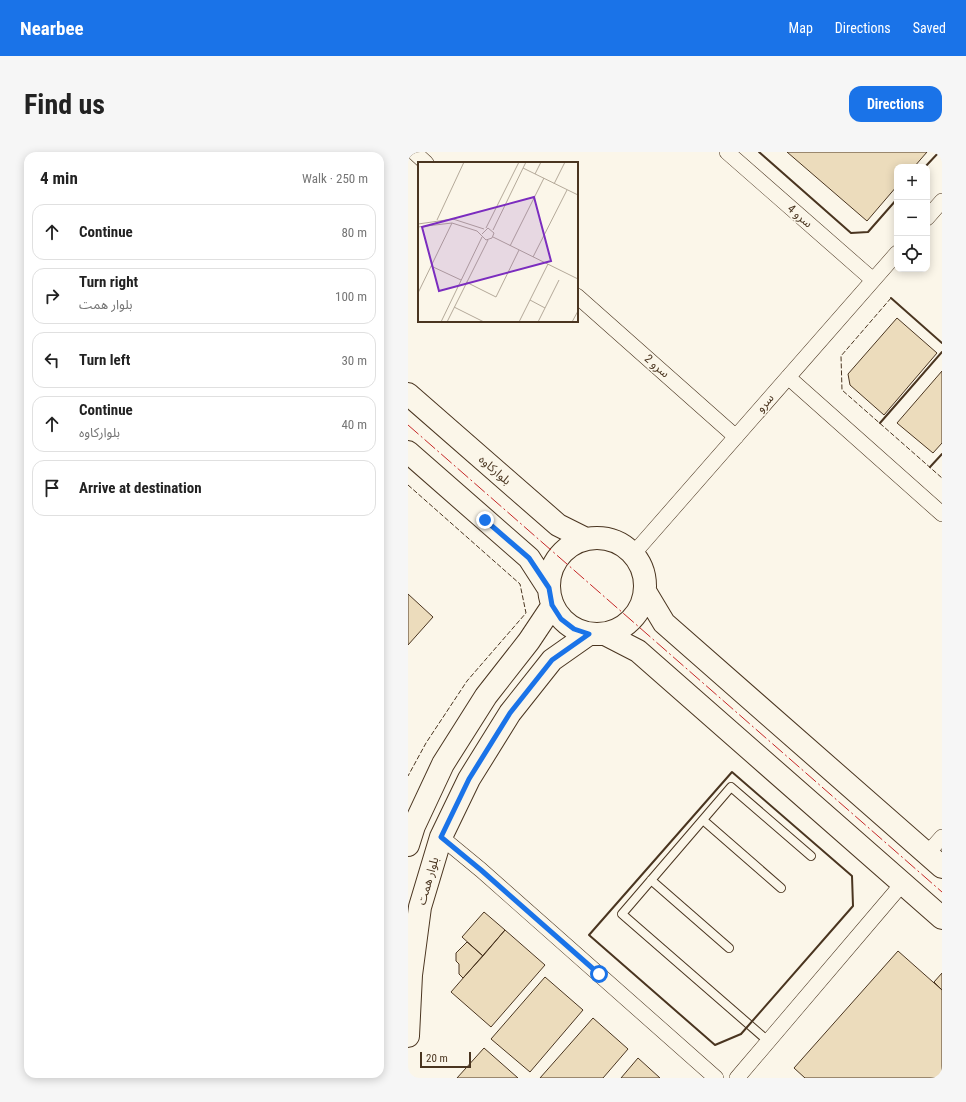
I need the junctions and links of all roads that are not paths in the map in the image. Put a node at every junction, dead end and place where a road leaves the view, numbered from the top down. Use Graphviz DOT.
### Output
graph roads {
  1 [pos="414,152"];
  2 [pos="727,152"];
  3 [pos="425,162"];
  4 [pos="942,201"];
  5 [pos="930,215"];
  6 [pos="894,256"];
  7 [pos="873,280"];
  8 [pos="578,297"];
  9 [pos="788,377"];
  10 [pos="408,394"];
  11 [pos="736,436"];
  12 [pos="408,452"];
  13 [pos="942,514"];
  14 [pos="586,539"];
  15 [pos="634,553"];
  16 [pos="646,593"];
  17 [pos="551,597"];
  18 [pos="597,634"];
  19 [pos="703,820"];
  20 [pos="441,837"];
  21 [pos="942,837"];
  22 [pos="408,845"];
  23 [pos="811,856"];
  24 [pos="935,860"];
  25 [pos="651,880"];
  26 [pos="903,883"];
  27 [pos="781,888"];
  28 [pos="942,918"];
  29 [pos="729,948"];
  30 [pos="408,1036"];
  31 [pos="768,1041"];
  32 [pos="716,1078"];
  33 [pos="737,1078"];
  1 -- 3 [label="street"];
  2 -- 7 [label="street, سرو 4"];
  4 -- 5 [label="street"];
  6 -- 7 [label="street, سرو"];
  7 -- 9 [label="street, سرو"];
  8 -- 11 [label="street, سرو 2"];
  9 -- 11 [label="street, سرو"];
  9 -- 13 [label="street"];
  10 -- 14 [label="street, بلوارکاوه"];
  11 -- 15 [label="street, سرو"];
  12 -- 17 [label="street"];
  14 -- 15 [label="street"];
  14 -- 17 [label="street"];
  15 -- 16 [label="street"];
  16 -- 18 [label="street"];
  16 -- 24 [label="street"];
  17 -- 18 [label="street"];
  17 -- 22 [label="street"];
  18 -- 20 [label="street, بلوار همت"];
  18 -- 26 [label="street"];
  19 -- 23 [label="lane"];
  19 -- 25 [label="lane"];
  19 -- 27 [label="lane"];
  20 -- 30 [label="street, بلوار همت"];
  20 -- 32 [label="street"];
  21 -- 24 [label="street"];
  25 -- 29 [label="lane"];
  25 -- 31 [label="lane"];
  26 -- 28 [label="street"];
  26 -- 31 [label="street"];
  31 -- 33 [label="street"];
}
